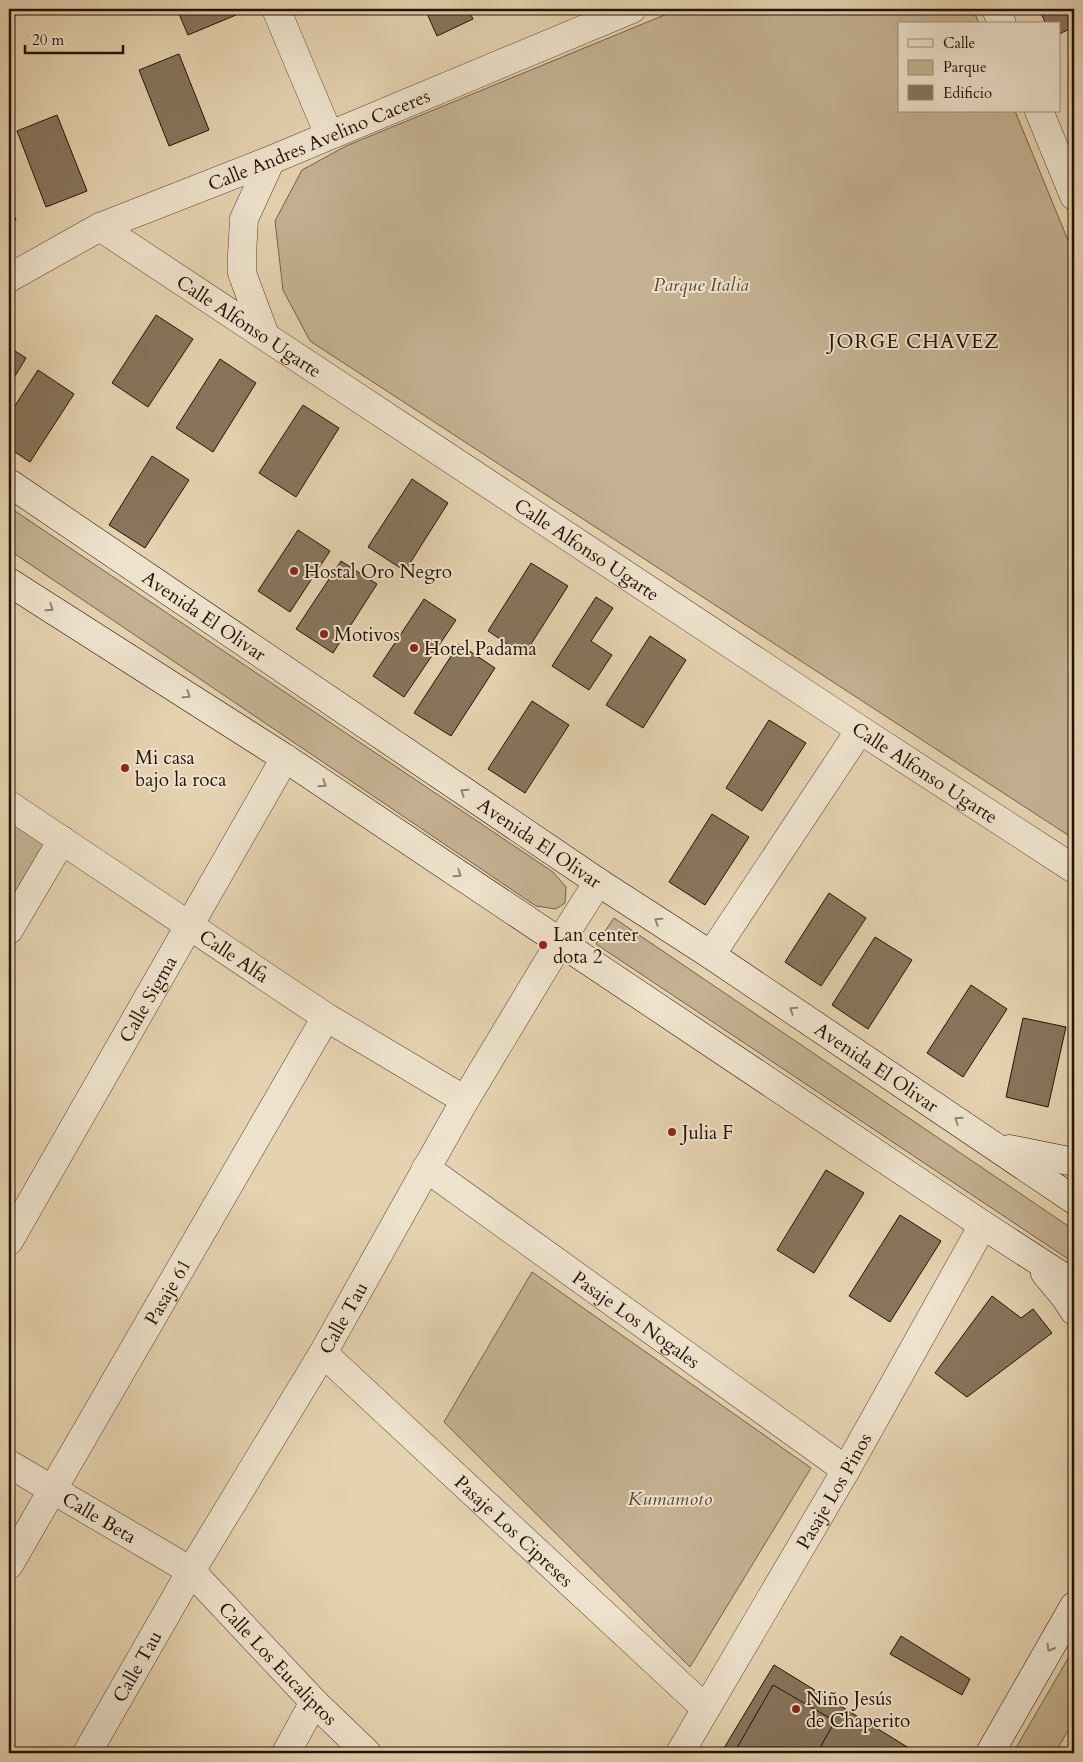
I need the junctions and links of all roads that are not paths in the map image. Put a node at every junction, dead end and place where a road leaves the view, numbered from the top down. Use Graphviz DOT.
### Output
graph roads {
  1 [pos="276,9"];
  2 [pos="632,9"];
  3 [pos="996,9"];
  4 [pos="1001,22"];
  5 [pos="1039,112"];
  6 [pos="329,135"];
  7 [pos="271,160"];
  8 [pos="1074,196"];
  9 [pos="100,227"];
  10 [pos="9,278"];
  11 [pos="265,335"];
  12 [pos="9,483"];
  13 [pos="9,582"];
  14 [pos="860,730"];
  15 [pos="285,758"];
  16 [pos="9,804"];
  17 [pos="62,840"];
  18 [pos="1074,869"];
  19 [pos="598,882"];
  20 [pos="190,925"];
  21 [pos="9,930"];
  22 [pos="560,942"];
  23 [pos="711,955"];
  24 [pos="326,1017"];
  25 [pos="464,1100"];
  26 [pos="998,1147"];
  27 [pos="1074,1162"];
  28 [pos="426,1168"];
  29 [pos="1074,1200"];
  30 [pos="983,1225"];
  31 [pos="9,1241"];
  32 [pos="1026,1252"];
  33 [pos="1074,1284"];
  34 [pos="1074,1311"];
  35 [pos="324,1353"];
  36 [pos="9,1464"];
  37 [pos="846,1470"];
  38 [pos="52,1489"];
  39 [pos="9,1565"];
  40 [pos="191,1571"];
  41 [pos="1074,1606"];
  42 [pos="314,1702"];
  43 [pos="705,1708"];
  44 [pos="88,1753"];
  45 [pos="286,1753"];
  46 [pos="367,1753"];
  47 [pos="680,1753"];
  48 [pos="990,1753"];
  1 -- 6 [label="street"];
  2 -- 6 [label="street, Calle Andres Avelino Caceres"];
  3 -- 4 [label="street"];
  5 -- 8 [label="street"];
  6 -- 7 [label="street, Calle Andres Avelino Caceres"];
  7 -- 9 [label="street, Calle Andres Avelino Caceres"];
  7 -- 11 [label="street"];
  9 -- 10 [label="street, Calle Andres Avelino Caceres"];
  9 -- 11 [label="street, Calle Alfonso Ugarte"];
  11 -- 14 [label="street, Calle Alfonso Ugarte"];
  19 -- 12 [label="street, Avenida El Olivar, one-way"];
  13 -- 15 [label="street, one-way"];
  14 -- 18 [label="street, Calle Alfonso Ugarte"];
  14 -- 23 [label="street"];
  15 -- 20 [label="street, Calle Sigma"];
  15 -- 22 [label="street, one-way"];
  16 -- 17 [label="street, Calle Alfa"];
  17 -- 20 [label="street, Calle Alfa"];
  17 -- 21 [label="street"];
  19 -- 22 [label="street, Calle Tau"];
  23 -- 19 [label="street, Avenida El Olivar, one-way"];
  20 -- 24 [label="street, Calle Alfa"];
  20 -- 31 [label="street, Calle Sigma"];
  22 -- 25 [label="street, Calle Tau"];
  22 -- 30 [label="street"];
  26 -- 23 [label="street, Avenida El Olivar, one-way"];
  24 -- 25 [label="street, Calle Alfa"];
  24 -- 38 [label="street, Pasaje 61"];
  25 -- 28 [label="street, Calle Tau"];
  26 -- 27 [label="street"];
  26 -- 29 [label="street, Avenida El Olivar"];
  28 -- 35 [label="street, Calle Tau"];
  28 -- 37 [label="street, Pasaje Los Nogales"];
  30 -- 32 [label="street"];
  30 -- 37 [label="street, Pasaje Los Pinos"];
  32 -- 33 [label="street"];
  32 -- 34 [label="street"];
  35 -- 40 [label="street, Calle Tau"];
  35 -- 43 [label="street, Pasaje Los Cipreses"];
  36 -- 38 [label="street, Calle Beta"];
  37 -- 43 [label="street, Pasaje Los Pinos"];
  38 -- 39 [label="street, Pasaje 61"];
  38 -- 40 [label="street, Calle Beta"];
  40 -- 42 [label="street, Calle Los Eucaliptos"];
  40 -- 44 [label="street, Calle Tau"];
  41 -- 48 [label="street, one-way"];
  42 -- 45 [label="street"];
  42 -- 46 [label="street, Calle Los Eucaliptos"];
  43 -- 47 [label="street, Pasaje Los Pinos"];
}
